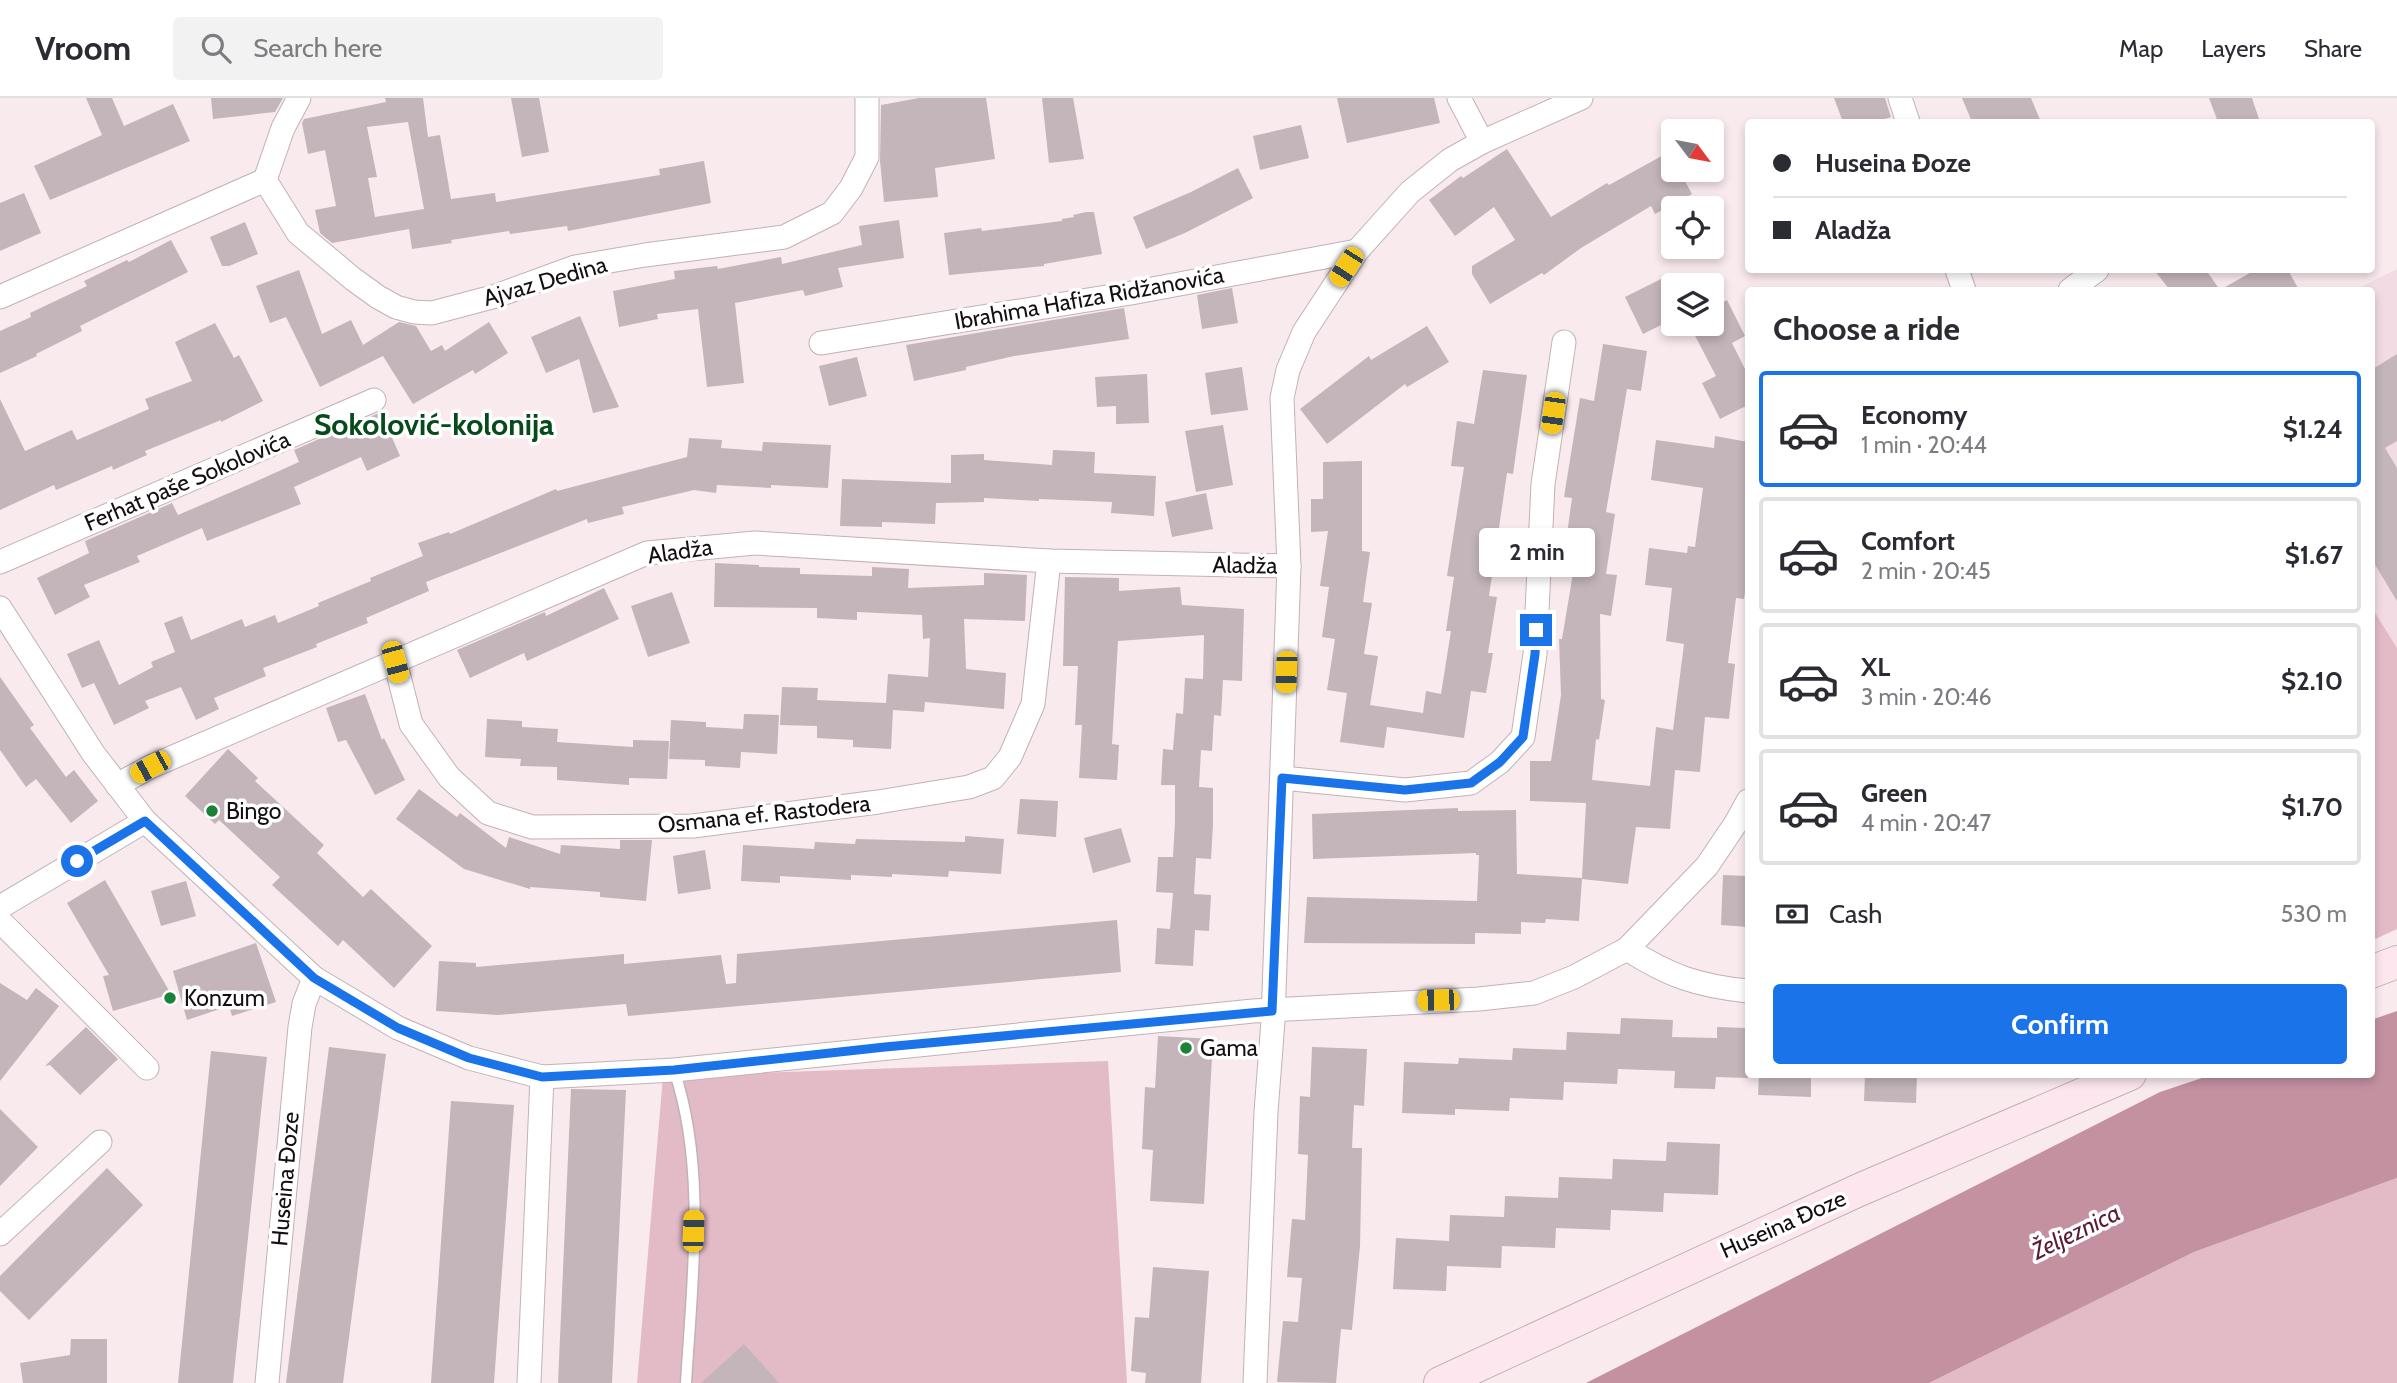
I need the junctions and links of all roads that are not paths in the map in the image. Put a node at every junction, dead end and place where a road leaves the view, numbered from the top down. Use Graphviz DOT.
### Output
graph roads {
  1 [pos="299,98"];
  2 [pos="867,98"];
  3 [pos="1459,98"];
  4 [pos="1581,98"];
  5 [pos="1900,98"];
  6 [pos="1907,119"];
  7 [pos="1482,142"];
  8 [pos="264,180"];
  9 [pos="1357,251"];
  10 [pos="2093,273"];
  11 [pos="2074,287"];
  12 [pos="0,297"];
  13 [pos="1564,342"];
  14 [pos="821,343"];
  15 [pos="374,400"];
  16 [pos="1049,561"];
  17 [pos="0,562"];
  18 [pos="1289,566"];
  19 [pos="0,608"];
  20 [pos="395,662"];
  21 [pos="1282,778"];
  22 [pos="117,785"];
  23 [pos="1745,811"];
  24 [pos="145,821"];
  25 [pos="1737,839"];
  26 [pos="0,907"];
  27 [pos="0,921"];
  28 [pos="1627,948"];
  29 [pos="2397,962"];
  30 [pos="2375,970"];
  31 [pos="314,978"];
  32 [pos="1745,991"];
  33 [pos="1272,1011"];
  34 [pos="147,1068"];
  35 [pos="674,1070"];
  36 [pos="542,1077"];
  37 [pos="2121,1078"];
  38 [pos="100,1142"];
  39 [pos="0,1234"];
  40 [pos="267,1383"];
  41 [pos="529,1383"];
  42 [pos="686,1383"];
  43 [pos="1255,1383"];
  44 [pos="1440,1383"];
  1 -- 8 [label="street"];
  2 -- 8 [label="street, Ajvaz Dedina"];
  3 -- 7 [label="street"];
  4 -- 7 [label="street"];
  5 -- 6 [label="street"];
  7 -- 9 [label="street"];
  8 -- 12 [label="street"];
  9 -- 14 [label="street, Ibrahima Hafiza Ridžanovića"];
  9 -- 18 [label="street"];
  10 -- 11 [label="street"];
  13 -- 21 [label="street"];
  15 -- 17 [label="street, Ferhat paše Sokolovića"];
  16 -- 18 [label="street, Aladža"];
  16 -- 20 [label="street, Aladža"];
  16 -- 20 [label="street, Osmana ef. Rastodera"];
  18 -- 21 [label="street"];
  19 -- 22 [label="street"];
  20 -- 22 [label="street, Aladža"];
  21 -- 33 [label="street"];
  22 -- 24 [label="street"];
  23 -- 25 [label="street"];
  24 -- 26 [label="street"];
  24 -- 31 [label="street"];
  25 -- 28 [label="street"];
  27 -- 34 [label="street"];
  28 -- 32 [label="street"];
  28 -- 33 [label="street"];
  29 -- 30 [label="street"];
  31 -- 36 [label="street"];
  31 -- 40 [label="street, Huseina Đoze"];
  33 -- 35 [label="street"];
  33 -- 43 [label="street"];
  35 -- 36 [label="street"];
  35 -- 42 [label="lane"];
  36 -- 41 [label="street"];
  37 -- 44 [label="street, Huseina Đoze"];
  38 -- 39 [label="street"];
}
